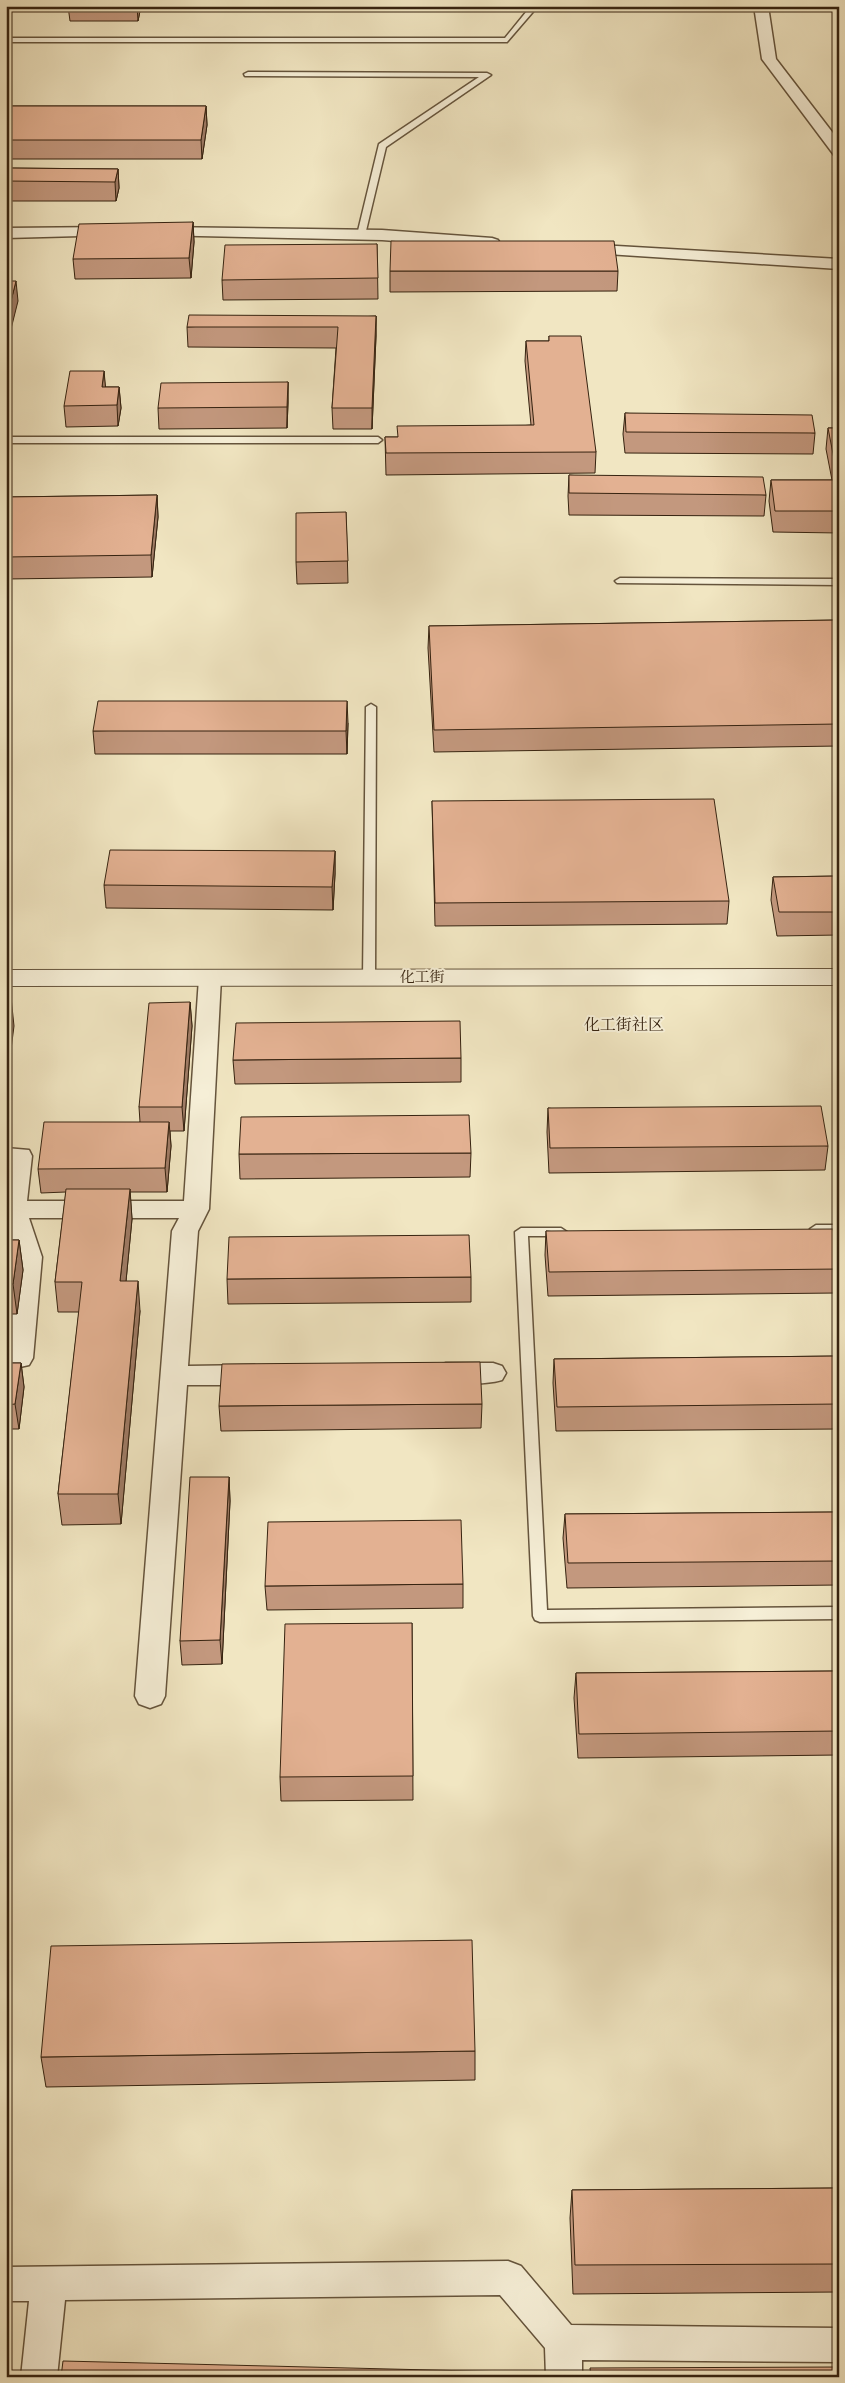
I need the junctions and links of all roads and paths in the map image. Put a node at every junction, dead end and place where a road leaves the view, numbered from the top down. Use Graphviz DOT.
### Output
graph roads {
  1 [pos="535,6"];
  2 [pos="761,6"];
  3 [pos="6,40"];
  4 [pos="248,74"];
  5 [pos="839,152"];
  6 [pos="6,232"];
  7 [pos="123,232"];
  8 [pos="143,232"];
  9 [pos="362,234"];
  10 [pos="504,244"];
  11 [pos="562,248"];
  12 [pos="839,264"];
  13 [pos="6,440"];
  14 [pos="378,440"];
  15 [pos="620,581"];
  16 [pos="839,582"];
  17 [pos="371,707"];
  18 [pos="839,977"];
  19 [pos="6,978"];
  20 [pos="210,978"];
  21 [pos="369,978"];
  22 [pos="6,1156"];
  23 [pos="196,1209"];
  24 [pos="14,1210"];
  25 [pos="839,1228"];
  26 [pos="799,1229"];
  27 [pos="571,1232"];
  28 [pos="18,1256"];
  29 [pos="20,1358"];
  30 [pos="493,1373"];
  31 [pos="423,1374"];
  32 [pos="274,1375"];
  33 [pos="174,1376"];
  34 [pos="839,1613"];
  35 [pos="150,1696"];
  36 [pos="6,2284"];
  37 [pos="49,2284"];
  38 [pos="563,2342"];
  39 [pos="839,2345"];
  40 [pos="38,2377"];
  41 [pos="564,2377"];
  1 -- 3 [label="lane"];
  2 -- 5 [label="street"];
  4 -- 9 [label="lane"];
  6 -- 7 [label="street"];
  8 -- 9 [label="street"];
  9 -- 10 [label="street"];
  11 -- 12 [label="street"];
  13 -- 14 [label="lane"];
  15 -- 16 [label="lane"];
  17 -- 21 [label="lane"];
  18 -- 21 [label="street, 化工街"];
  19 -- 20 [label="street, 化工街"];
  20 -- 21 [label="street, 化工街"];
  20 -- 23 [label="street"];
  22 -- 24 [label="street"];
  23 -- 24 [label="street"];
  23 -- 33 [label="street"];
  24 -- 28 [label="street"];
  25 -- 26 [label="lane"];
  27 -- 34 [label="lane"];
  28 -- 29 [label="street"];
  30 -- 31 [label="street"];
  32 -- 33 [label="street"];
  33 -- 35 [label="street"];
  36 -- 37 [label="street"];
  37 -- 38 [label="street"];
  37 -- 40 [label="street"];
  38 -- 39 [label="street"];
  38 -- 41 [label="street"];
}
